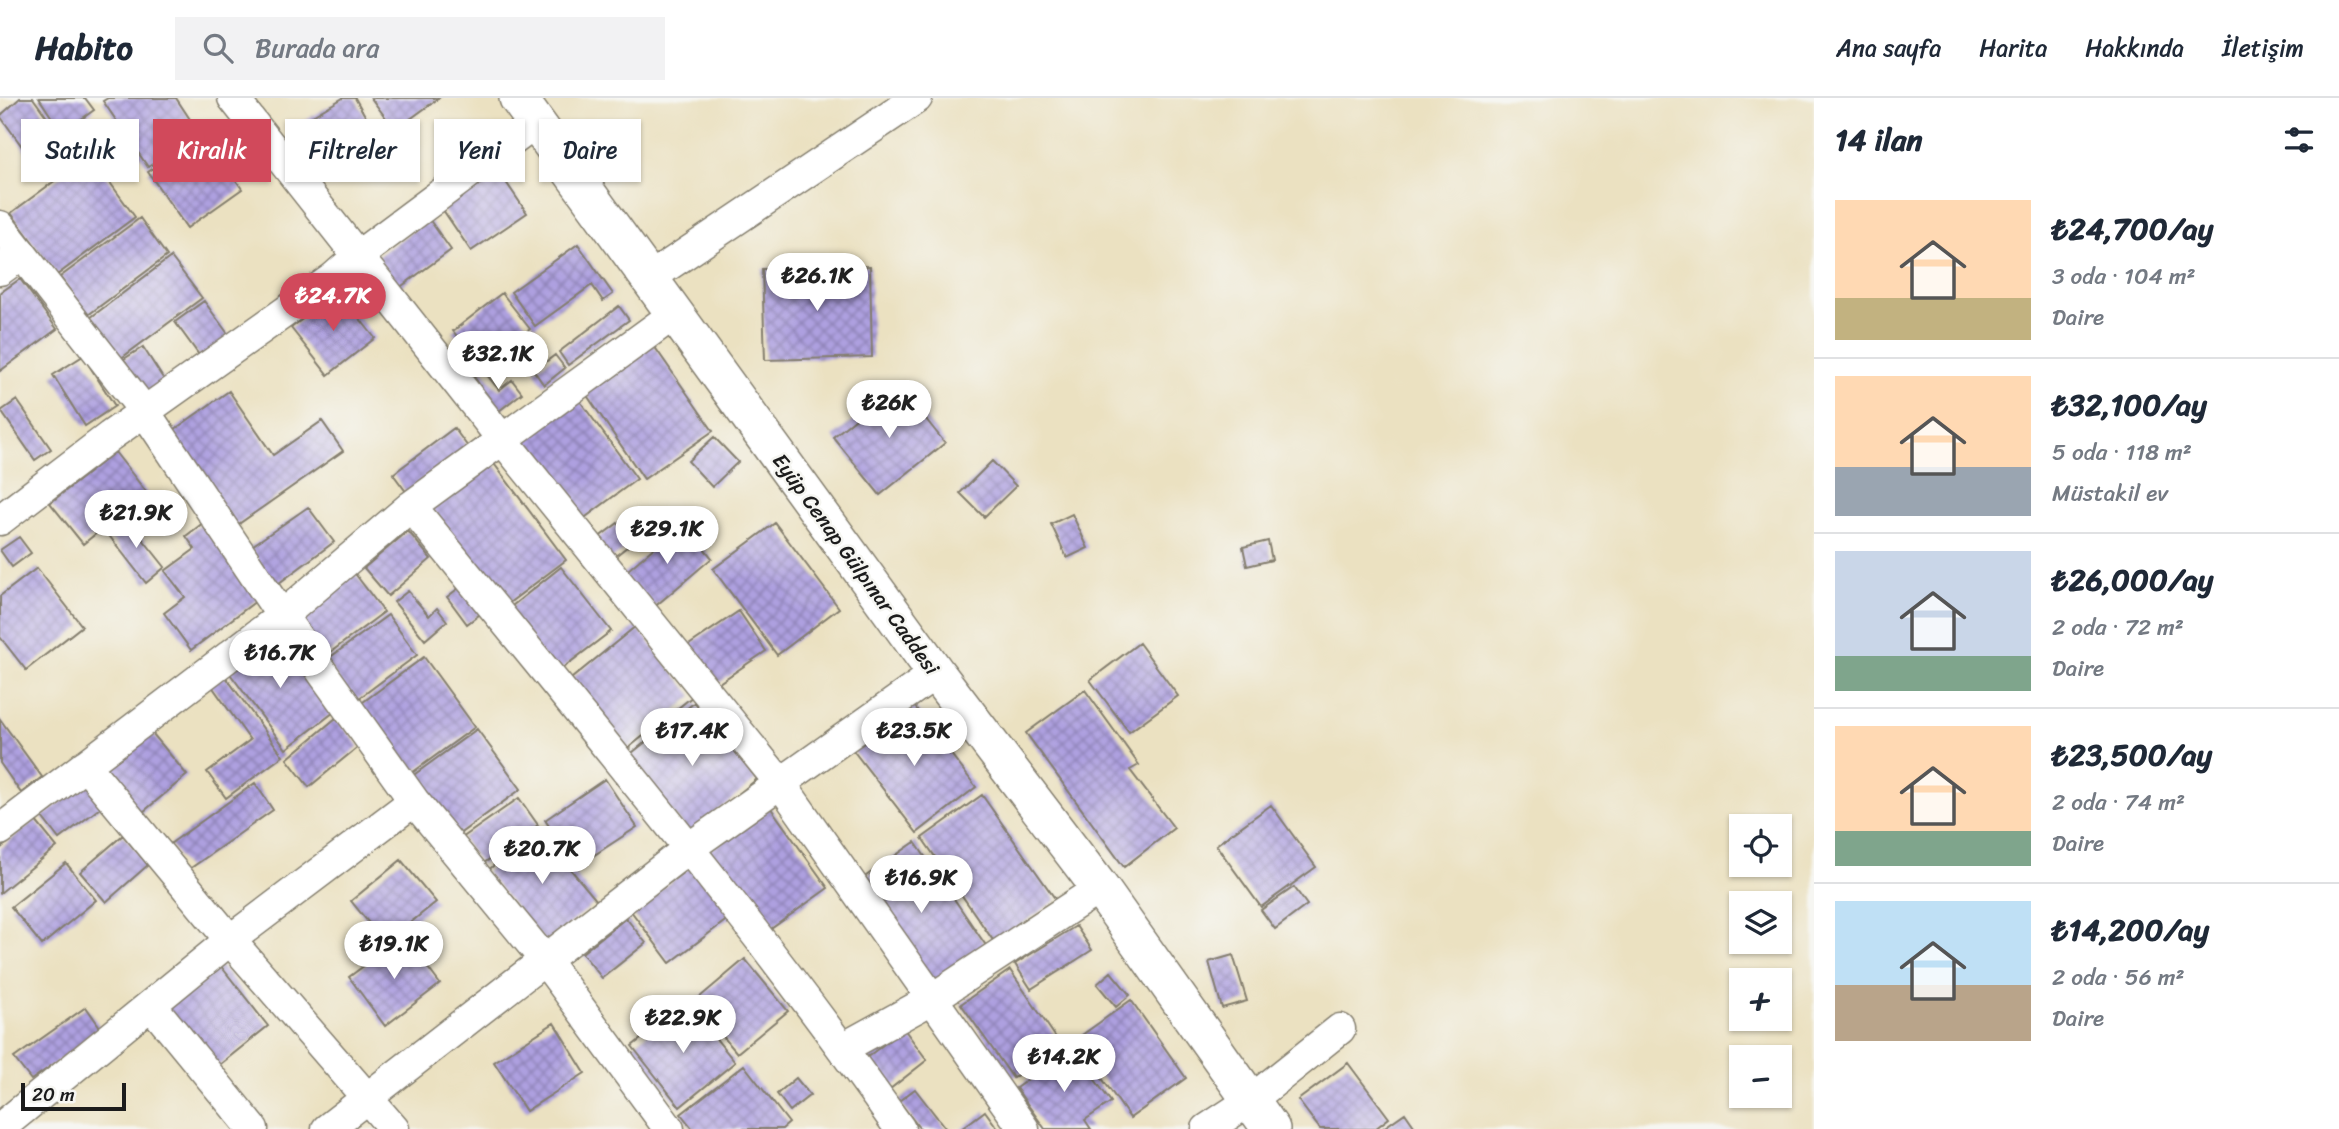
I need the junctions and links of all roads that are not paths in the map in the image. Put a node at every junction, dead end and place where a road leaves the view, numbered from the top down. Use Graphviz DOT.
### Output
graph roads {
  1 [pos="233,98"];
  2 [pos="917,98"];
  3 [pos="527,111"];
  4 [pos="0,226"];
  5 [pos="359,255"];
  6 [pos="11,262"];
  7 [pos="648,279"];
  8 [pos="673,316"];
  9 [pos="145,412"];
  10 [pos="502,439"];
  11 [pos="411,506"];
  12 [pos="0,520"];
  13 [pos="282,616"];
  14 [pos="936,673"];
  15 [pos="85,765"];
  16 [pos="781,784"];
  17 [pos="414,801"];
  18 [pos="0,830"];
  19 [pos="689,848"];
  20 [pos="1100,888"];
  21 [pos="230,940"];
  22 [pos="544,959"];
  23 [pos="930,1000"];
  24 [pos="151,1005"];
  25 [pos="1340,1029"];
  26 [pos="843,1048"];
  27 [pos="370,1099"];
  28 [pos="1251,1100"];
  29 [pos="0,1128"];
  30 [pos="253,1129"];
  31 [pos="327,1129"];
  32 [pos="394,1129"];
  33 [pos="669,1129"];
  34 [pos="900,1129"];
  35 [pos="1024,1129"];
  36 [pos="1207,1129"];
  37 [pos="1272,1129"];
  1 -- 5 [label="street"];
  2 -- 7 [label="street"];
  3 -- 5 [label="street"];
  3 -- 7 [label="street, Eyüp Cenap Gülpınar Caddesi"];
  4 -- 6 [label="street"];
  5 -- 9 [label="street"];
  5 -- 10 [label="street"];
  6 -- 9 [label="street"];
  7 -- 8 [label="street, Eyüp Cenap Gülpınar Caddesi"];
  8 -- 10 [label="street"];
  8 -- 14 [label="street, Eyüp Cenap Gülpınar Caddesi"];
  9 -- 12 [label="street"];
  9 -- 13 [label="street"];
  10 -- 11 [label="street"];
  10 -- 16 [label="street"];
  11 -- 13 [label="street"];
  11 -- 19 [label="street"];
  13 -- 15 [label="street"];
  13 -- 17 [label="street"];
  14 -- 16 [label="street"];
  14 -- 20 [label="street, Eyüp Cenap Gülpınar Caddesi"];
  15 -- 18 [label="street"];
  15 -- 21 [label="street"];
  16 -- 19 [label="street"];
  16 -- 23 [label="street"];
  17 -- 21 [label="street"];
  17 -- 22 [label="street"];
  19 -- 22 [label="street"];
  19 -- 26 [label="street"];
  20 -- 23 [label="street"];
  20 -- 28 [label="street, Eyüp Cenap Gülpınar Caddesi"];
  21 -- 24 [label="street"];
  21 -- 27 [label="street"];
  22 -- 27 [label="street"];
  22 -- 33 [label="street"];
  23 -- 26 [label="street"];
  23 -- 35 [label="street"];
  24 -- 29 [label="street"];
  24 -- 30 [label="street"];
  25 -- 28 [label="street"];
  26 -- 34 [label="street"];
  27 -- 31 [label="street"];
  27 -- 32 [label="street"];
  28 -- 36 [label="street"];
  28 -- 37 [label="street, Eyüp Cenap Gülpınar Caddesi"];
}
